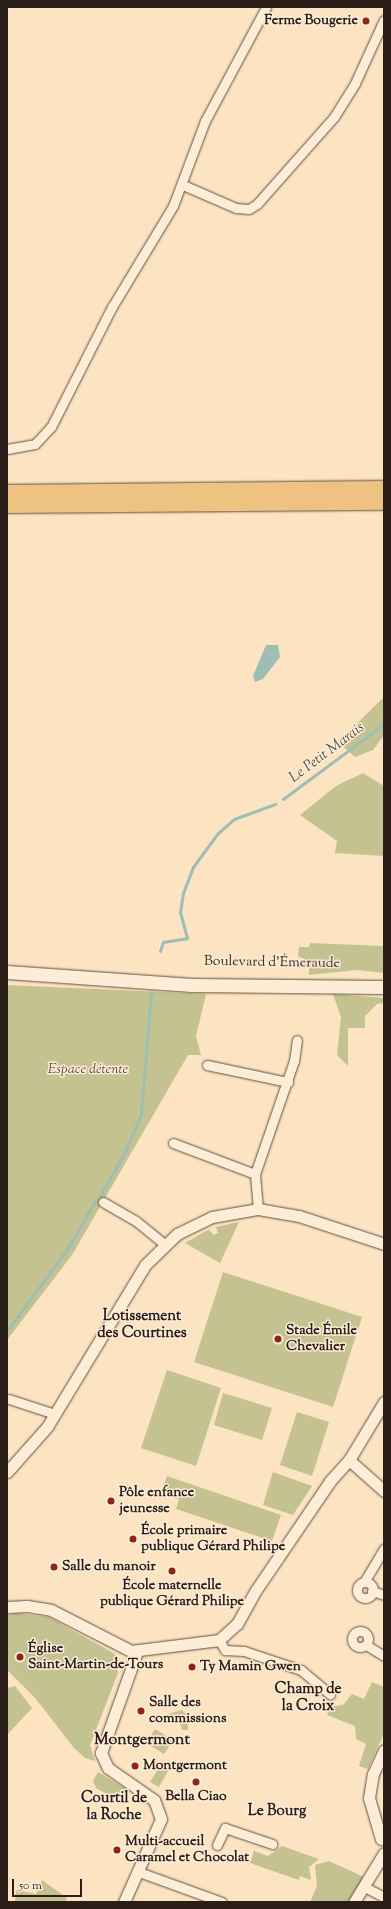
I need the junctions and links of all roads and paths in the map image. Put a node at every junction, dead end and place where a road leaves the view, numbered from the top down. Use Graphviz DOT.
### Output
graph roads {
  1 [pos="266,7"];
  2 [pos="384,20"];
  3 [pos="183,185"];
  4 [pos="7,449"];
  5 [pos="384,488"];
  6 [pos="7,492"];
  7 [pos="384,502"];
  8 [pos="7,505"];
  9 [pos="7,972"];
  10 [pos="160,980"];
  11 [pos="384,980"];
  12 [pos="384,987"];
  13 [pos="297,1040"];
  14 [pos="207,1065"];
  15 [pos="288,1082"];
  16 [pos="173,1143"];
  17 [pos="255,1174"];
  18 [pos="103,1202"];
  19 [pos="258,1209"];
  20 [pos="164,1244"];
  21 [pos="384,1244"];
  22 [pos="10,1399"];
  23 [pos="384,1402"];
  24 [pos="55,1414"];
  25 [pos="349,1460"];
  26 [pos="7,1472"];
  27 [pos="384,1491"];
  28 [pos="384,1549"];
  29 [pos="364,1582"];
  30 [pos="372,1591"];
  31 [pos="384,1596"];
  32 [pos="7,1607"];
  33 [pos="219,1640"];
  34 [pos="366,1645"];
  35 [pos="137,1652"];
  36 [pos="384,1656"];
  37 [pos="330,1694"];
  38 [pos="384,1750"];
  39 [pos="375,1818"];
  40 [pos="384,1826"];
  41 [pos="383,1839"];
  42 [pos="272,1844"];
  43 [pos="217,1845"];
  44 [pos="384,1853"];
  45 [pos="139,1872"];
  46 [pos="363,1886"];
  47 [pos="384,1897"];
  48 [pos="124,1902"];
  49 [pos="222,1902"];
  50 [pos="354,1902"];
  1 -- 3 [label="street"];
  2 -- 3 [label="street"];
  3 -- 4 [label="street"];
  5 -- 6 [label="highway"];
  7 -- 8 [label="highway"];
  9 -- 10 [label="main road"];
  10 -- 11 [label="main road, Boulevard d'Émeraude"];
  10 -- 12 [label="main road"];
  13 -- 15 [label="street"];
  14 -- 15 [label="street"];
  15 -- 17 [label="street"];
  16 -- 17 [label="street"];
  17 -- 19 [label="street"];
  18 -- 20 [label="street"];
  19 -- 20 [label="street"];
  19 -- 21 [label="street"];
  20 -- 24 [label="street"];
  22 -- 24 [label="street"];
  23 -- 25 [label="street"];
  24 -- 26 [label="street"];
  25 -- 27 [label="street"];
  25 -- 33 [label="street"];
  28 -- 29 [label="street"];
  29 -- 30 [label="street"];
  29 -- 30 [label="street"];
  30 -- 31 [label="street"];
  32 -- 35 [label="street"];
  33 -- 35 [label="street"];
  33 -- 37 [label="street"];
  34 -- 36 [label="street"];
  35 -- 45 [label="street"];
  38 -- 39 [label="street"];
  39 -- 40 [label="street"];
  39 -- 41 [label="street"];
  42 -- 43 [label="street"];
  44 -- 46 [label="street"];
  45 -- 48 [label="street"];
  45 -- 49 [label="street"];
  46 -- 47 [label="street"];
  46 -- 50 [label="street"];
}
